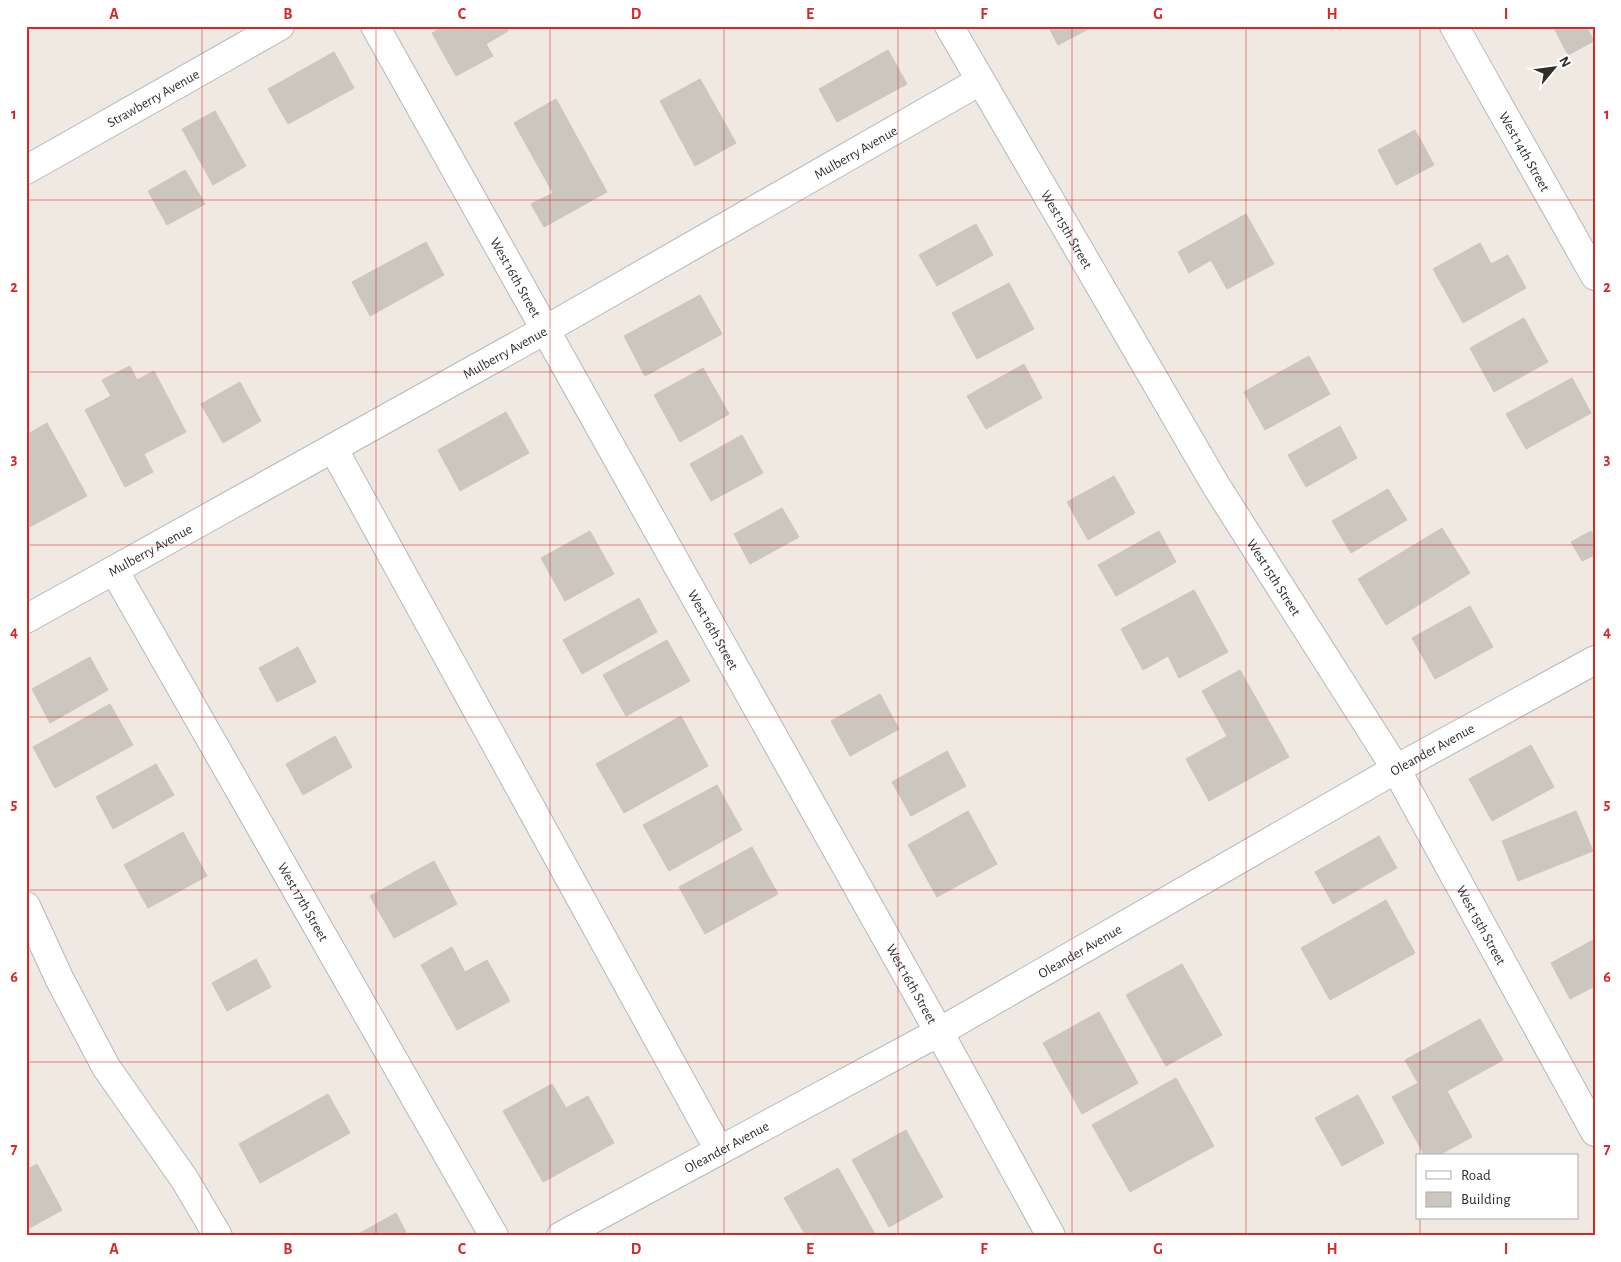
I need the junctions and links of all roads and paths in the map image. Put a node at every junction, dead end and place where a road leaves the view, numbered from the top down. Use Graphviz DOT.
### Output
graph roads {
  1 [pos="280,26"];
  2 [pos="375,26"];
  3 [pos="949,26"];
  4 [pos="1454,26"];
  5 [pos="980,81"];
  6 [pos="26,170"];
  7 [pos="1595,276"];
  8 [pos="545,330"];
  9 [pos="333,448"];
  10 [pos="114,570"];
  11 [pos="26,619"];
  12 [pos="1595,660"];
  13 [pos="1396,769"];
  14 [pos="26,906"];
  15 [pos="939,1032"];
  16 [pos="1595,1132"];
  17 [pos="719,1150"];
  18 [pos="218,1236"];
  19 [pos="494,1236"];
  20 [pos="561,1236"];
  21 [pos="1051,1236"];
  1 -- 6 [label="street, Strawberry Avenue"];
  2 -- 8 [label="street, West 16th Street"];
  3 -- 5 [label="street, West 15th Street"];
  4 -- 7 [label="street, West 14th Street"];
  5 -- 8 [label="street, Mulberry Avenue"];
  5 -- 13 [label="street, West 15th Street"];
  8 -- 9 [label="street, Mulberry Avenue"];
  8 -- 15 [label="street, West 16th Street"];
  9 -- 10 [label="street, Mulberry Avenue"];
  9 -- 17 [label="street"];
  10 -- 11 [label="street, Mulberry Avenue"];
  10 -- 19 [label="street, West 17th Street"];
  12 -- 13 [label="street, Oleander Avenue"];
  13 -- 15 [label="street, Oleander Avenue"];
  13 -- 16 [label="street, West 15th Street"];
  14 -- 18 [label="street"];
  15 -- 17 [label="street, Oleander Avenue"];
  15 -- 21 [label="street, West 16th Street"];
  17 -- 20 [label="street, Oleander Avenue"];
}
